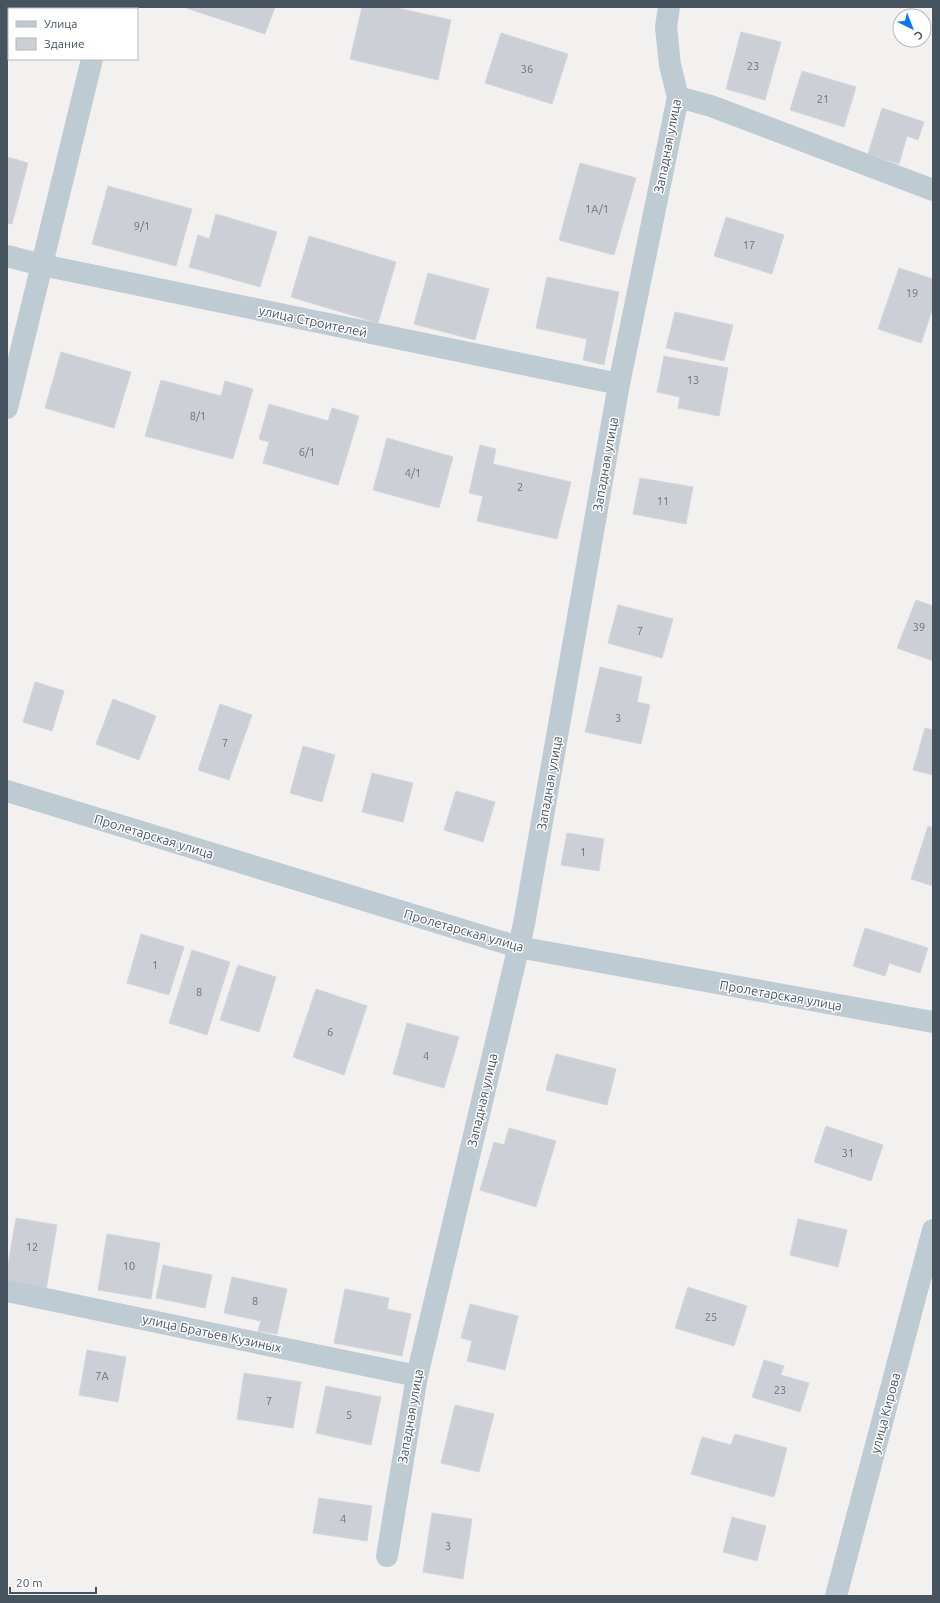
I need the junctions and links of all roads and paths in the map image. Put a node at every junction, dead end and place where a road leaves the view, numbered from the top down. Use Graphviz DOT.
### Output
graph roads {
  1 [pos="669,7"];
  2 [pos="92,60"];
  3 [pos="678,97"];
  4 [pos="933,190"];
  5 [pos="7,256"];
  6 [pos="42,266"];
  7 [pos="619,384"];
  8 [pos="7,408"];
  9 [pos="7,791"];
  10 [pos="518,947"];
  11 [pos="933,1022"];
  12 [pos="933,1230"];
  13 [pos="7,1291"];
  14 [pos="416,1376"];
  15 [pos="387,1556"];
  16 [pos="836,1596"];
  1 -- 3 [label="street, Западная улица"];
  2 -- 6 [label="street"];
  3 -- 4 [label="street"];
  3 -- 7 [label="street, Западная улица"];
  5 -- 6 [label="street, улица Строителей"];
  6 -- 7 [label="street, улица Строителей"];
  6 -- 8 [label="street"];
  7 -- 10 [label="street, Западная улица"];
  9 -- 10 [label="street, Пролетарская улица"];
  10 -- 11 [label="street, Пролетарская улица"];
  10 -- 14 [label="street, Западная улица"];
  12 -- 16 [label="street, улица Кирова"];
  13 -- 14 [label="street, улица Братьев Кузиных"];
  14 -- 15 [label="street, Западная улица"];
}
